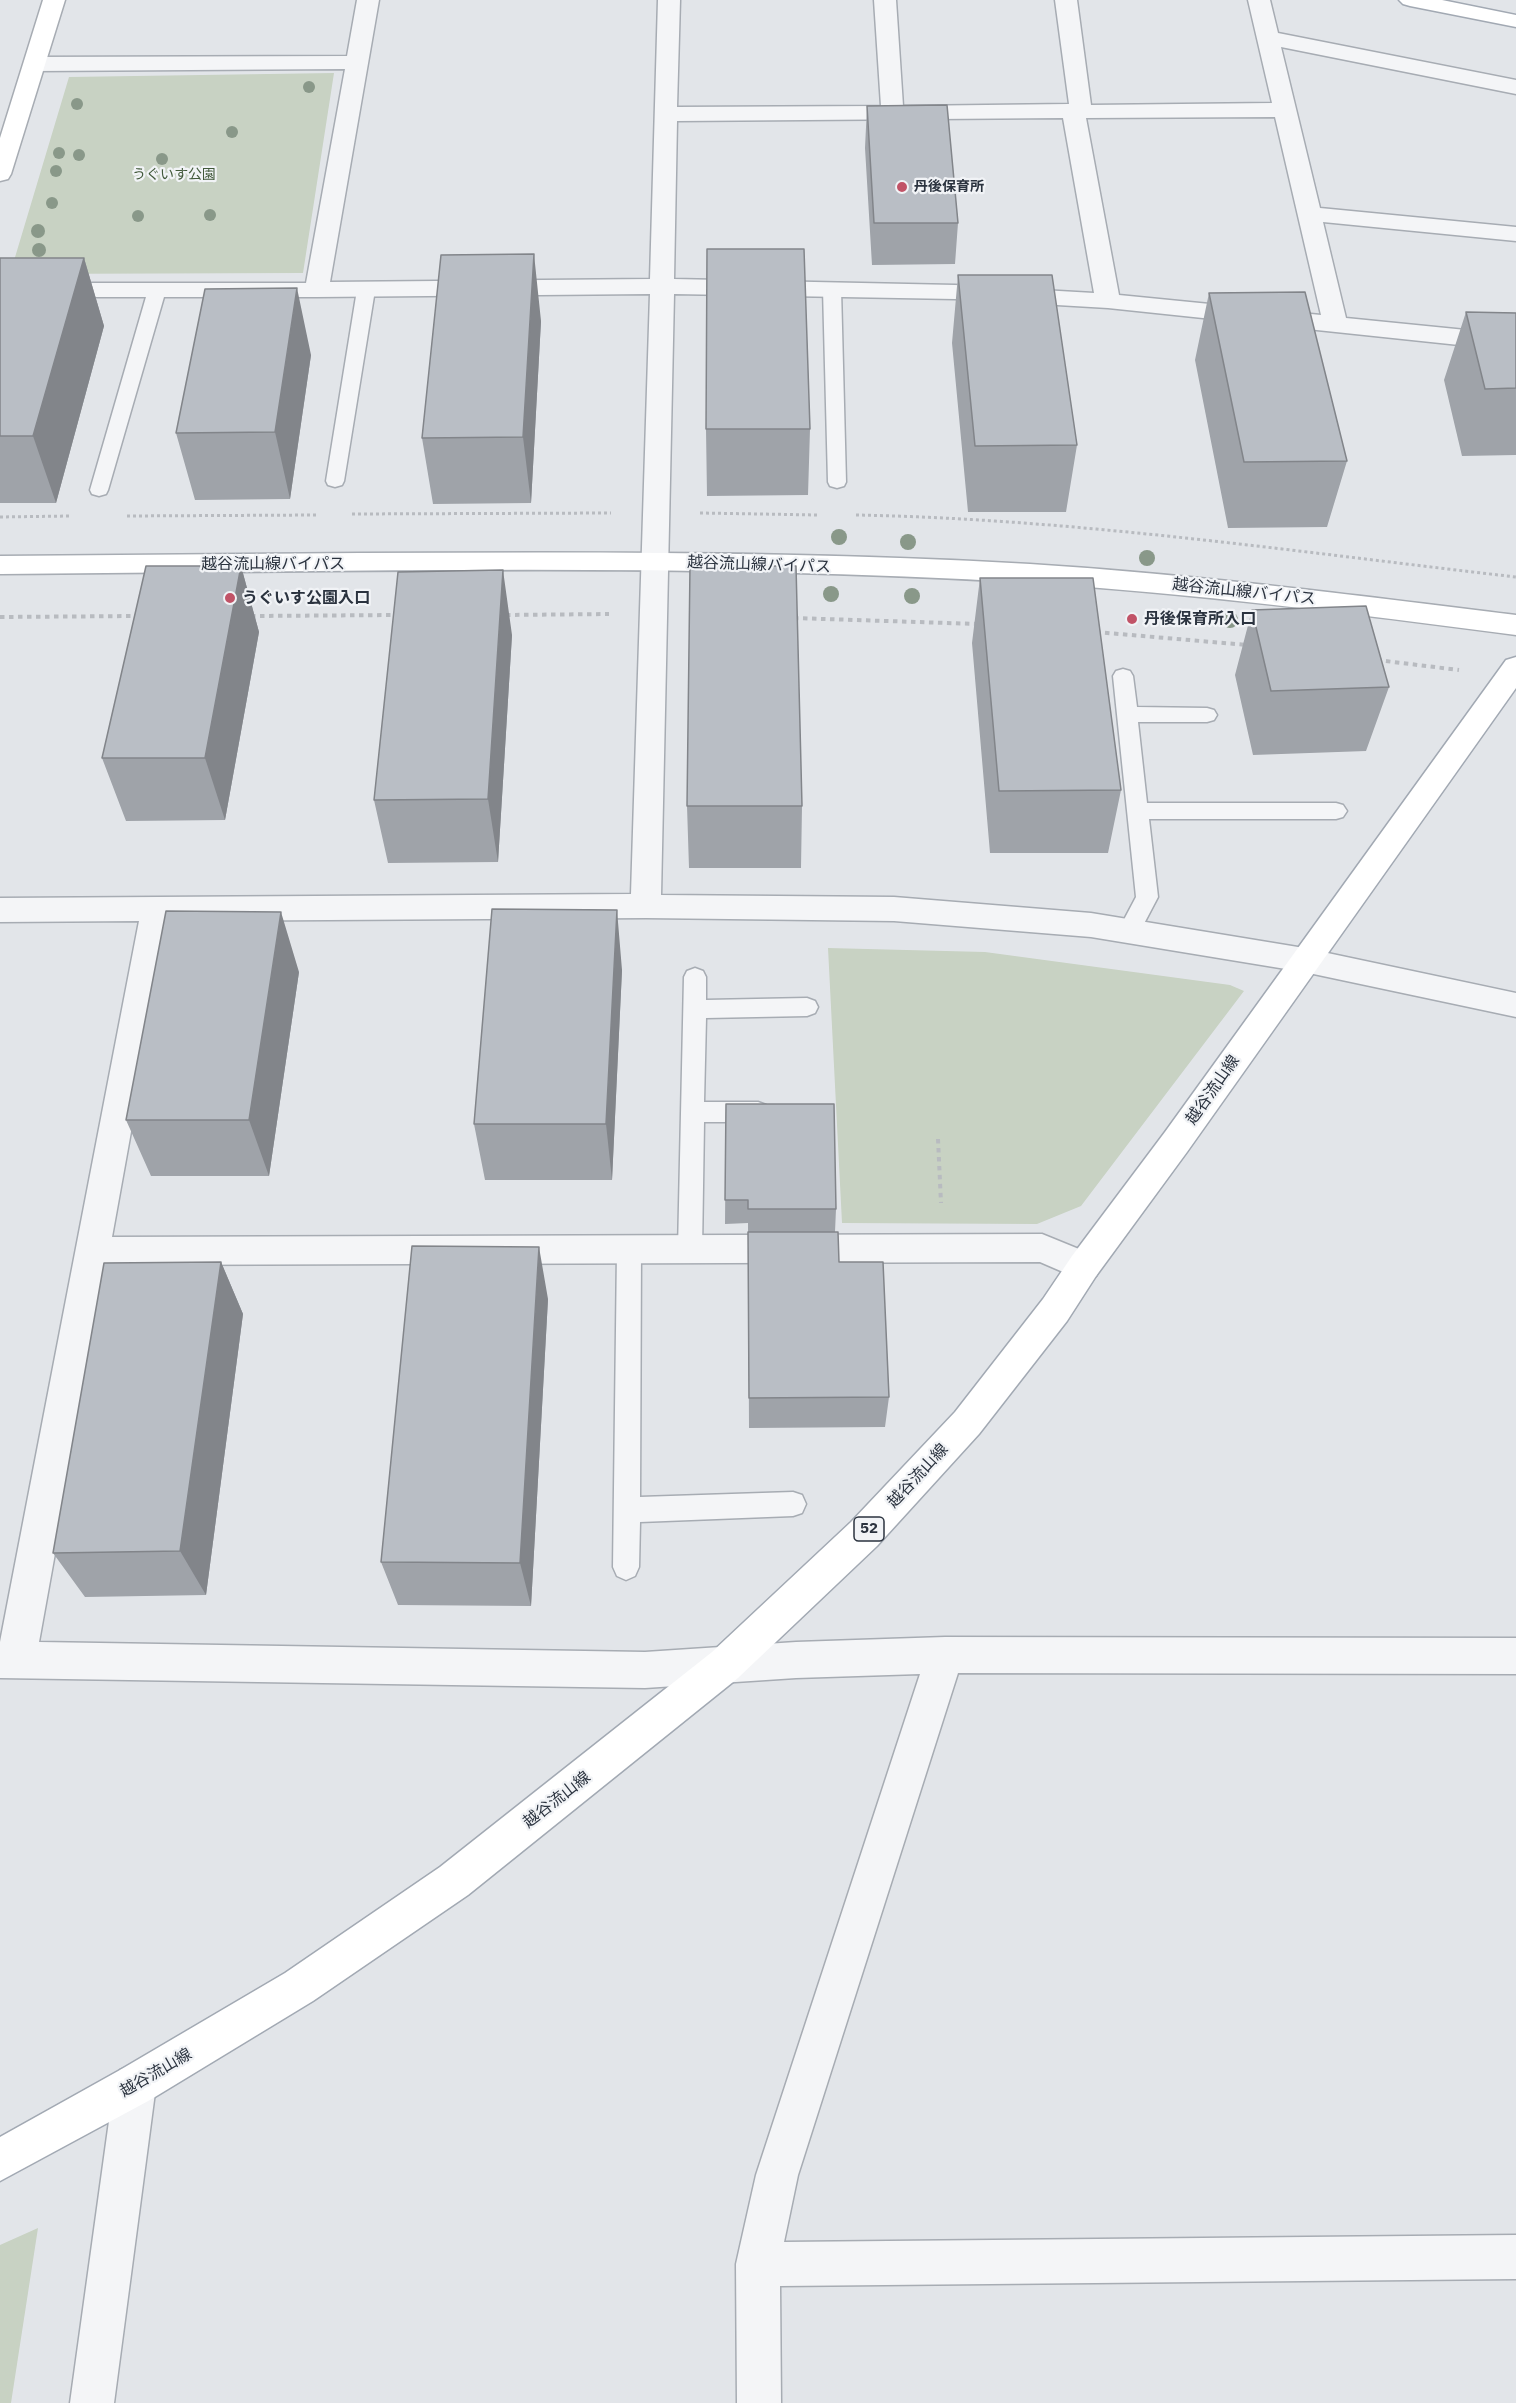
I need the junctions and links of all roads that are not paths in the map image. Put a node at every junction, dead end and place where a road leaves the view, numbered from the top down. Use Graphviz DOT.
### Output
graph roads {
  1 [pos="54,0"];
  2 [pos="368,0"];
  3 [pos="669,0"];
  4 [pos="885,0"];
  5 [pos="1066,0"];
  6 [pos="1259,0"];
  7 [pos="1410,0"];
  8 [pos="1516,21"];
  9 [pos="1268,38"];
  10 [pos="357,62"];
  11 [pos="36,64"];
  12 [pos="1516,87"];
  13 [pos="1077,110"];
  14 [pos="1285,110"];
  15 [pos="892,112"];
  16 [pos="667,114"];
  17 [pos="0,174"];
  18 [pos="1309,214"];
  19 [pos="1516,234"];
  20 [pos="663,286"];
  21 [pos="832,289"];
  22 [pos="0,290"];
  23 [pos="157,290"];
  24 [pos="317,290"];
  25 [pos="366,290"];
  26 [pos="1108,301"];
  27 [pos="1335,323"];
  28 [pos="1516,343"];
  29 [pos="335,481"];
  30 [pos="837,482"];
  31 [pos="99,490"];
  32 [pos="656,562"];
  33 [pos="0,565"];
  34 [pos="1516,625"];
  35 [pos="1513,671"];
  36 [pos="1124,676"];
  37 [pos="1127,714"];
  38 [pos="1207,715"];
  39 [pos="1138,811"];
  40 [pos="1336,811"];
  41 [pos="646,906"];
  42 [pos="0,910"];
  43 [pos="156,910"];
  44 [pos="1129,932"];
  45 [pos="1304,960"];
  46 [pos="695,976"];
  47 [pos="1516,1005"];
  48 [pos="807,1007"];
  49 [pos="694,1009"];
  50 [pos="693,1112"];
  51 [pos="781,1112"];
  52 [pos="630,1250"];
  53 [pos="690,1250"];
  54 [pos="94,1251"];
  55 [pos="1084,1266"];
  56 [pos="793,1504"];
  57 [pos="628,1510"];
  58 [pos="627,1567"];
  59 [pos="945,1655"];
  60 [pos="1516,1656"];
  61 [pos="8,1660"];
  62 [pos="726,1665"];
  63 [pos="135,2085"];
  64 [pos="0,2160"];
  65 [pos="1516,2257"];
  66 [pos="758,2264"];
  67 [pos="92,2403"];
  68 [pos="759,2403"];
  1 -- 11 [label="main road"];
  2 -- 10 [label="street"];
  3 -- 16 [label="street"];
  4 -- 15 [label="street"];
  5 -- 13 [label="street"];
  6 -- 9 [label="street"];
  7 -- 8 [label="main road"];
  9 -- 12 [label="street"];
  9 -- 14 [label="street"];
  10 -- 11 [label="street"];
  10 -- 24 [label="street"];
  11 -- 17 [label="main road"];
  13 -- 14 [label="street"];
  13 -- 15 [label="street"];
  13 -- 26 [label="street"];
  14 -- 18 [label="street"];
  15 -- 16 [label="street"];
  16 -- 20 [label="street"];
  18 -- 19 [label="street"];
  18 -- 27 [label="street"];
  20 -- 21 [label="street"];
  20 -- 25 [label="street"];
  20 -- 32 [label="street"];
  21 -- 26 [label="street"];
  21 -- 30 [label="lane"];
  22 -- 23 [label="street"];
  23 -- 24 [label="street"];
  23 -- 31 [label="lane"];
  24 -- 25 [label="street"];
  25 -- 29 [label="lane"];
  26 -- 27 [label="street"];
  27 -- 28 [label="street"];
  32 -- 33 [label="main road, 越谷流山線バイパス"];
  32 -- 34 [label="main road, 越谷流山線バイパス"];
  32 -- 41 [label="street"];
  35 -- 45 [label="main road, 越谷流山線 / 52"];
  36 -- 37 [label="lane"];
  37 -- 38 [label="lane"];
  37 -- 39 [label="lane"];
  39 -- 40 [label="lane"];
  39 -- 44 [label="lane"];
  41 -- 43 [label="street"];
  41 -- 44 [label="street"];
  42 -- 43 [label="street"];
  43 -- 54 [label="street"];
  44 -- 45 [label="street"];
  45 -- 47 [label="street"];
  45 -- 55 [label="main road, 越谷流山線 / 52"];
  46 -- 49 [label="lane"];
  48 -- 49 [label="lane"];
  49 -- 50 [label="lane"];
  50 -- 51 [label="lane"];
  50 -- 53 [label="lane"];
  52 -- 53 [label="street"];
  52 -- 54 [label="street"];
  52 -- 57 [label="lane"];
  53 -- 55 [label="street"];
  54 -- 61 [label="street"];
  55 -- 62 [label="main road, 越谷流山線 / 52"];
  56 -- 57 [label="lane"];
  57 -- 58 [label="lane"];
  59 -- 60 [label="street"];
  59 -- 62 [label="street"];
  59 -- 66 [label="street"];
  61 -- 62 [label="street"];
  62 -- 63 [label="main road, 越谷流山線 / 52"];
  63 -- 64 [label="main road, 越谷流山線 / 52"];
  63 -- 67 [label="street"];
  65 -- 66 [label="street"];
  66 -- 68 [label="street"];
}
